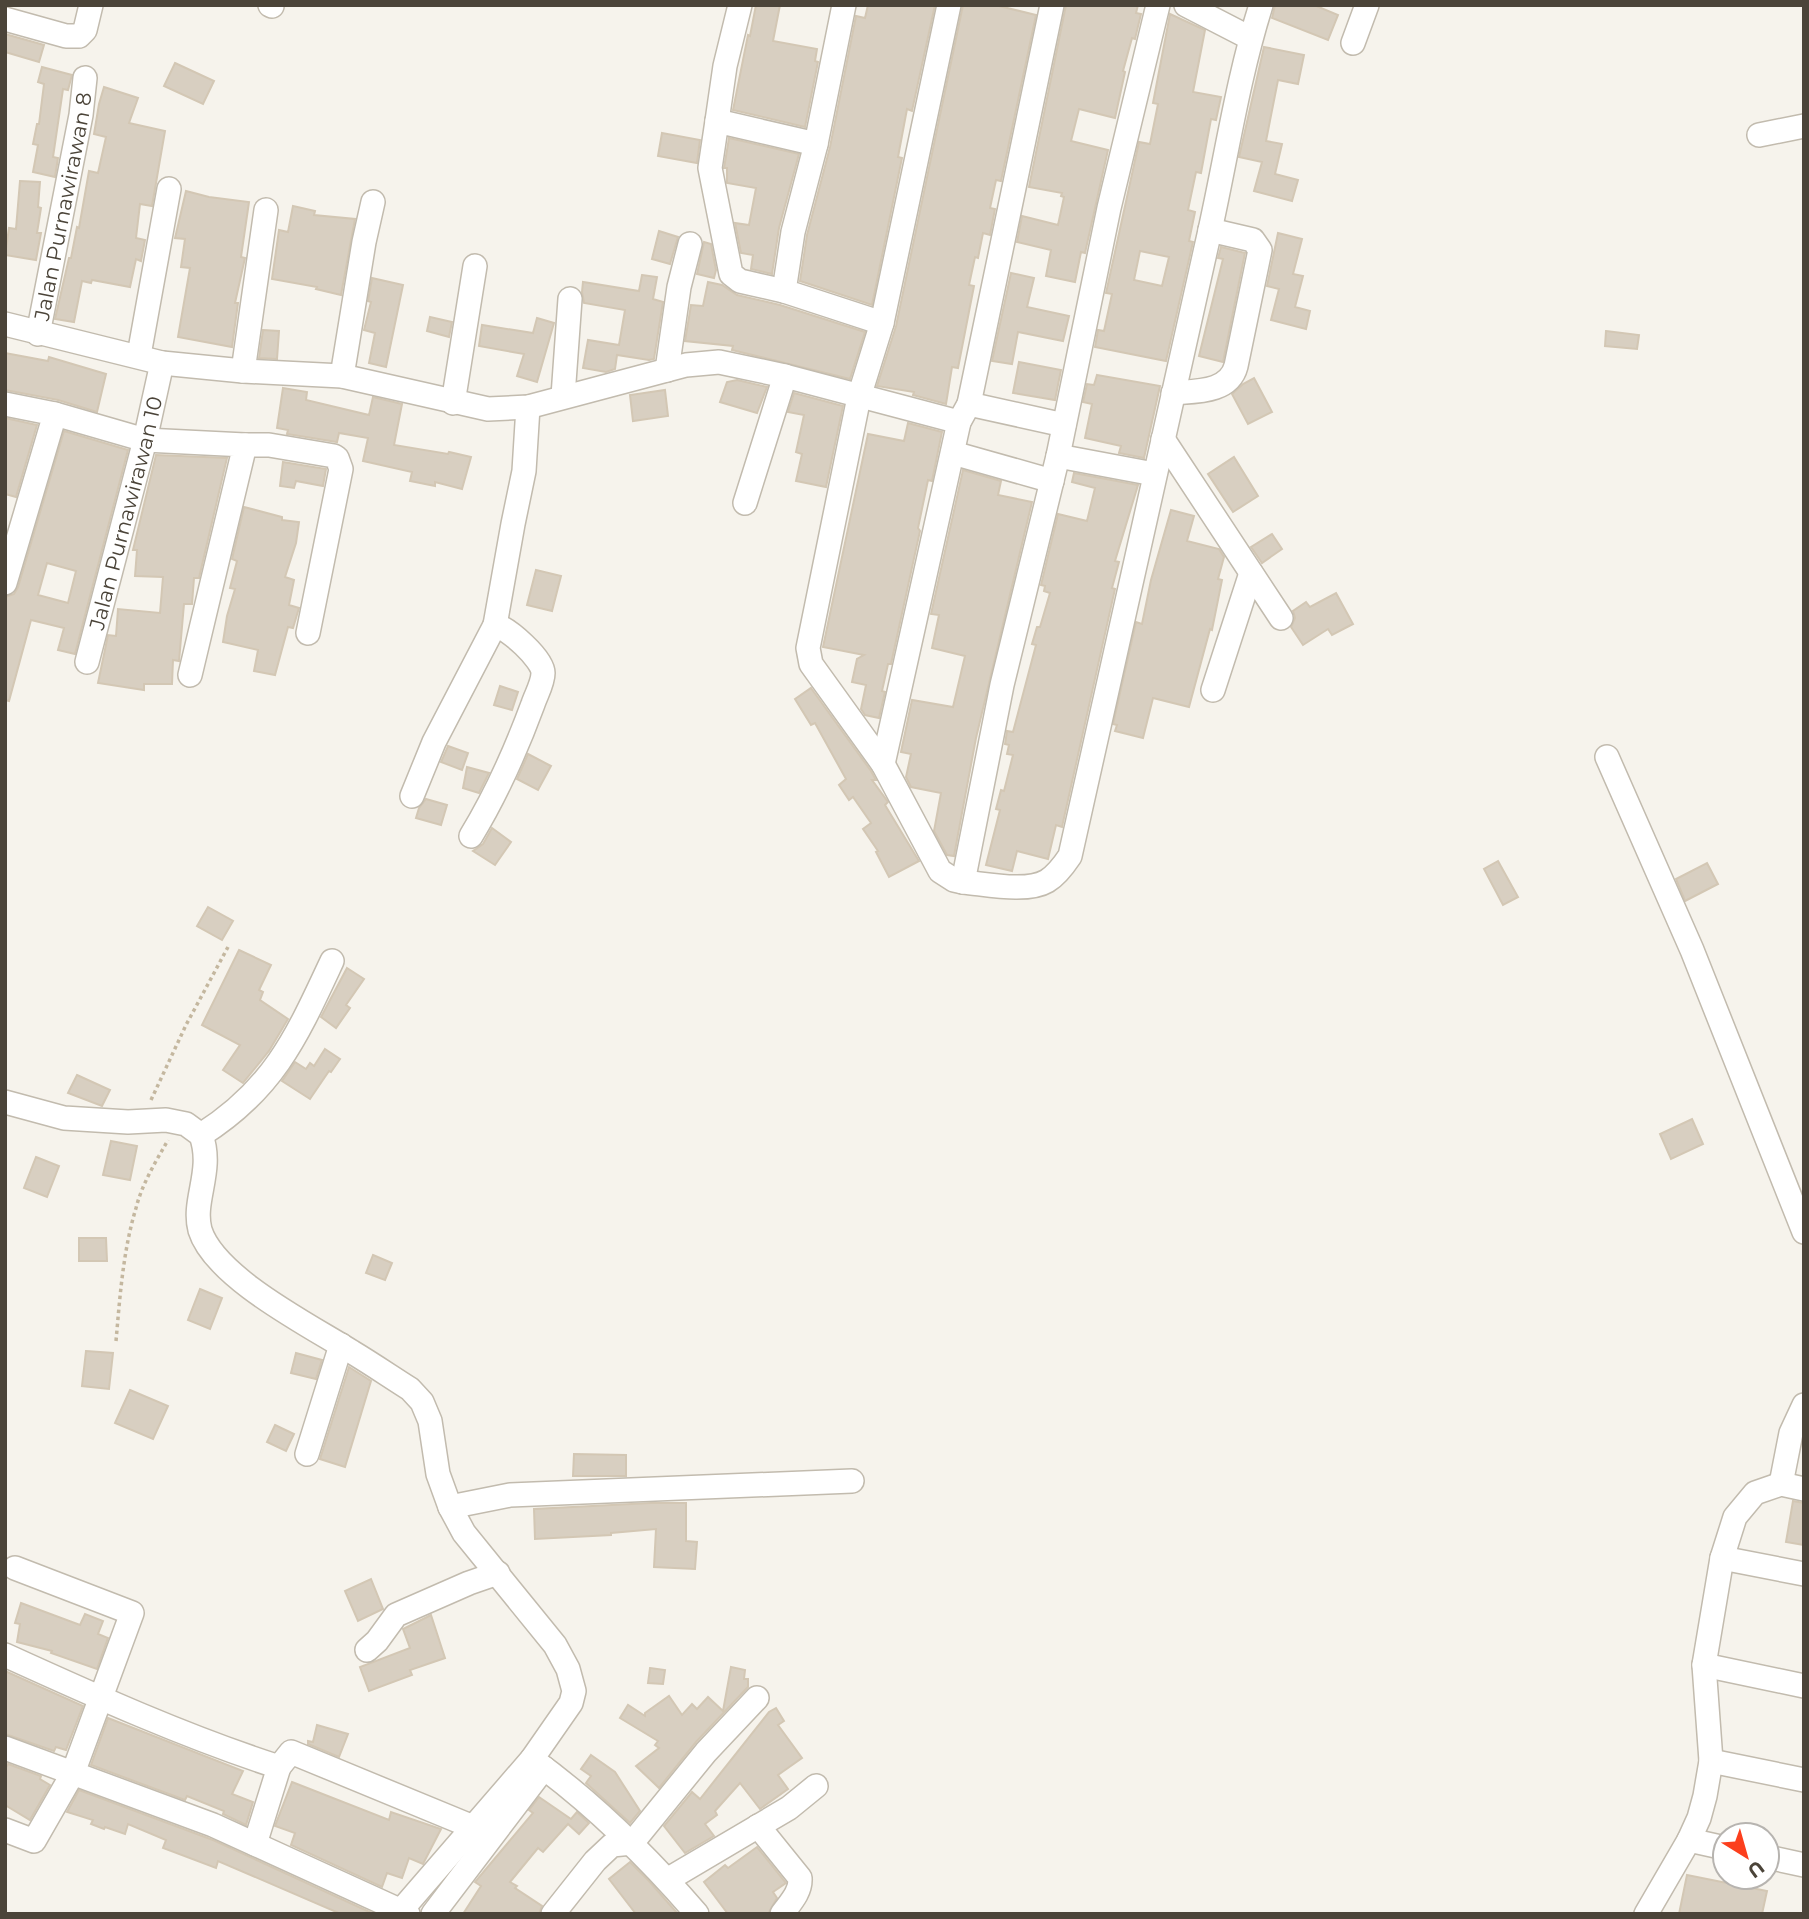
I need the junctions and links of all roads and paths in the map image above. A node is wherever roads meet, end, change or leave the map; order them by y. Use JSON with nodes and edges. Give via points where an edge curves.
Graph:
{"nodes":[{"id":1,"x":91,"y":5,"type":"edge"},
{"id":2,"x":740,"y":5,"type":"edge"},
{"id":3,"x":844,"y":5,"type":"edge"},
{"id":4,"x":948,"y":5,"type":"edge"},
{"id":5,"x":1052,"y":5,"type":"edge"},
{"id":6,"x":1158,"y":5,"type":"edge"},
{"id":7,"x":1186,"y":5,"type":"edge"},
{"id":8,"x":1261,"y":5,"type":"edge"},
{"id":9,"x":1367,"y":5,"type":"edge"},
{"id":10,"x":5,"y":19,"type":"edge"},
{"id":11,"x":1251,"y":38,"type":"junction"},
{"id":12,"x":1353,"y":43,"type":"dead end"},
{"id":13,"x":85,"y":78,"type":"dead end"},
{"id":14,"x":717,"y":121,"type":"junction"},
{"id":15,"x":1804,"y":126,"type":"edge"},
{"id":16,"x":1759,"y":135,"type":"dead end"},
{"id":17,"x":816,"y":144,"type":"junction"},
{"id":18,"x":169,"y":189,"type":"dead end"},
{"id":19,"x":373,"y":202,"type":"dead end"},
{"id":20,"x":267,"y":209,"type":"dead end"},
{"id":21,"x":1210,"y":230,"type":"junction"},
{"id":22,"x":690,"y":244,"type":"dead end"},
{"id":23,"x":475,"y":266,"type":"dead end"},
{"id":24,"x":784,"y":291,"type":"junction"},
{"id":25,"x":570,"y":299,"type":"dead end"},
{"id":26,"x":882,"y":323,"type":"junction"},
{"id":27,"x":5,"y":324,"type":"edge"},
{"id":28,"x":38,"y":334,"type":"junction"},
{"id":29,"x":139,"y":355,"type":"junction"},
{"id":30,"x":162,"y":363,"type":"junction"},
{"id":31,"x":667,"y":370,"type":"junction"},
{"id":32,"x":243,"y":371,"type":"junction"},
{"id":33,"x":342,"y":376,"type":"junction"},
{"id":34,"x":785,"y":376,"type":"junction"},
{"id":35,"x":1173,"y":393,"type":"junction"},
{"id":36,"x":563,"y":396,"type":"junction"},
{"id":37,"x":859,"y":397,"type":"junction"},
{"id":38,"x":453,"y":403,"type":"junction"},
{"id":39,"x":5,"y":404,"type":"edge"},
{"id":40,"x":528,"y":407,"type":"junction"},
{"id":41,"x":964,"y":413,"type":"junction"},
{"id":42,"x":55,"y":414,"type":"junction"},
{"id":43,"x":1065,"y":425,"type":"junction"},
{"id":44,"x":1163,"y":439,"type":"junction"},
{"id":45,"x":145,"y":440,"type":"junction"},
{"id":46,"x":245,"y":444,"type":"junction"},
{"id":47,"x":953,"y":453,"type":"junction"},
{"id":48,"x":1058,"y":456,"type":"junction"},
{"id":49,"x":1154,"y":474,"type":"junction"},
{"id":50,"x":1052,"y":481,"type":"junction"},
{"id":51,"x":745,"y":503,"type":"dead end"},
{"id":52,"x":1251,"y":573,"type":"junction"},
{"id":53,"x":5,"y":583,"type":"edge"},
{"id":54,"x":1280,"y":618,"type":"dead end"},
{"id":55,"x":495,"y":625,"type":"junction"},
{"id":56,"x":307,"y":633,"type":"dead end"},
{"id":57,"x":87,"y":662,"type":"dead end"},
{"id":58,"x":190,"y":675,"type":"dead end"},
{"id":59,"x":1213,"y":690,"type":"dead end"},
{"id":60,"x":1608,"y":757,"type":"dead end"},
{"id":61,"x":883,"y":764,"type":"junction"},
{"id":62,"x":412,"y":796,"type":"dead end"},
{"id":63,"x":471,"y":836,"type":"dead end"},
{"id":64,"x":963,"y":882,"type":"junction"},
{"id":65,"x":228,"y":947,"type":"dead end"},
{"id":66,"x":332,"y":961,"type":"dead end"},
{"id":67,"x":5,"y":1102,"type":"edge"},
{"id":68,"x":142,"y":1121,"type":"junction"},
{"id":69,"x":178,"y":1122,"type":"junction"},
{"id":70,"x":201,"y":1135,"type":"junction"},
{"id":71,"x":1795,"y":1187,"type":"edge"},
{"id":72,"x":1804,"y":1232,"type":"edge"},
{"id":73,"x":116,"y":1341,"type":"dead end"},
{"id":74,"x":341,"y":1345,"type":"junction"},
{"id":75,"x":1804,"y":1405,"type":"edge"},
{"id":76,"x":307,"y":1454,"type":"dead end"},
{"id":77,"x":852,"y":1481,"type":"dead end"},
{"id":78,"x":1781,"y":1484,"type":"junction"},
{"id":79,"x":1804,"y":1489,"type":"edge"},
{"id":80,"x":450,"y":1507,"type":"junction"},
{"id":81,"x":1722,"y":1558,"type":"junction"},
{"id":82,"x":15,"y":1568,"type":"dead end"},
{"id":83,"x":498,"y":1573,"type":"junction"},
{"id":84,"x":1804,"y":1574,"type":"edge"},
{"id":85,"x":367,"y":1650,"type":"dead end"},
{"id":86,"x":5,"y":1655,"type":"edge"},
{"id":87,"x":1704,"y":1665,"type":"junction"},
{"id":88,"x":1804,"y":1686,"type":"edge"},
{"id":89,"x":99,"y":1698,"type":"junction"},
{"id":90,"x":757,"y":1698,"type":"dead end"},
{"id":91,"x":5,"y":1748,"type":"edge"},
{"id":92,"x":1711,"y":1761,"type":"junction"},
{"id":93,"x":538,"y":1763,"type":"junction"},
{"id":94,"x":279,"y":1767,"type":"junction"},
{"id":95,"x":73,"y":1773,"type":"junction"},
{"id":96,"x":1804,"y":1780,"type":"edge"},
{"id":97,"x":816,"y":1786,"type":"dead end"},
{"id":98,"x":758,"y":1826,"type":"junction"},
{"id":99,"x":473,"y":1827,"type":"junction"},
{"id":100,"x":5,"y":1830,"type":"edge"},
{"id":101,"x":1689,"y":1840,"type":"junction"},
{"id":102,"x":632,"y":1843,"type":"junction"},
{"id":103,"x":255,"y":1844,"type":"junction"},
{"id":104,"x":1711,"y":1845,"type":"edge"},
{"id":105,"x":1781,"y":1860,"type":"edge"},
{"id":106,"x":1804,"y":1865,"type":"edge"},
{"id":107,"x":667,"y":1880,"type":"junction"},
{"id":108,"x":402,"y":1912,"type":"edge"},
{"id":109,"x":557,"y":1912,"type":"edge"},
{"id":110,"x":433,"y":1914,"type":"edge"},
{"id":111,"x":697,"y":1914,"type":"edge"},
{"id":112,"x":782,"y":1914,"type":"edge"},
{"id":113,"x":1646,"y":1914,"type":"edge"}],
"edges":[{"from":1,"to":10,"type":"street","via":[[79,36]]},
{"from":2,"to":14,"type":"street"},
{"from":3,"to":17,"type":"street"},
{"from":4,"to":26,"type":"street"},
{"from":5,"to":41,"type":"street"},
{"from":6,"to":43,"type":"street","via":[[1109,208]]},
{"from":7,"to":11,"type":"street"},
{"from":8,"to":11,"type":"street"},
{"from":9,"to":12,"type":"street"},
{"from":11,"to":21,"type":"street"},
{"from":13,"to":28,"type":"street","name":"Jalan Purnawirawan 8"},
{"from":14,"to":17,"type":"street"},
{"from":14,"to":24,"type":"street","via":[[710,168],[731,274],[740,281]]},
{"from":15,"to":16,"type":"street"},
{"from":17,"to":24,"type":"street","via":[[793,232]]},
{"from":18,"to":29,"type":"street"},
{"from":19,"to":33,"type":"street"},
{"from":20,"to":32,"type":"street"},
{"from":21,"to":35,"type":"street"},
{"from":21,"to":35,"type":"street","via":[[1253,240],[1260,250],[1236,366],[1223,384]]},
{"from":22,"to":31,"type":"street"},
{"from":23,"to":38,"type":"street"},
{"from":24,"to":26,"type":"street"},
{"from":25,"to":36,"type":"street"},
{"from":26,"to":37,"type":"street"},
{"from":27,"to":28,"type":"street"},
{"from":28,"to":29,"type":"street"},
{"from":29,"to":30,"type":"street"},
{"from":30,"to":32,"type":"street"},
{"from":30,"to":45,"type":"street","name":"Jalan Purnawirawan 10"},
{"from":31,"to":34,"type":"street","via":[[719,362]]},
{"from":31,"to":36,"type":"street"},
{"from":32,"to":33,"type":"street"},
{"from":33,"to":38,"type":"street"},
{"from":34,"to":37,"type":"street"},
{"from":34,"to":51,"type":"street"},
{"from":35,"to":44,"type":"street"},
{"from":36,"to":40,"type":"street"},
{"from":37,"to":41,"type":"street"},
{"from":37,"to":61,"type":"street","via":[[808,648],[811,664]]},
{"from":38,"to":40,"type":"street","via":[[488,409]]},
{"from":39,"to":42,"type":"street"},
{"from":40,"to":55,"type":"street","via":[[524,471]]},
{"from":41,"to":43,"type":"street"},
{"from":41,"to":47,"type":"street"},
{"from":42,"to":45,"type":"street"},
{"from":42,"to":53,"type":"street"},
{"from":43,"to":48,"type":"street"},
{"from":44,"to":49,"type":"street"},
{"from":44,"to":52,"type":"street"},
{"from":45,"to":46,"type":"street"},
{"from":45,"to":57,"type":"street","name":"Jalan Purnawirawan 10"},
{"from":46,"to":56,"type":"street","via":[[269,444],[334,456],[339,461]]},
{"from":46,"to":58,"type":"street"},
{"from":47,"to":50,"type":"street"},
{"from":47,"to":61,"type":"street"},
{"from":48,"to":49,"type":"street"},
{"from":48,"to":50,"type":"street"},
{"from":49,"to":64,"type":"street","via":[[1070,856],[1047,881],[1028,887]]},
{"from":50,"to":64,"type":"street","via":[[1002,685]]},
{"from":52,"to":54,"type":"street"},
{"from":52,"to":59,"type":"street"},
{"from":55,"to":62,"type":"street","via":[[434,742]]},
{"from":55,"to":63,"type":"street","via":[[514,634],[541,667],[542,677],[491,803]]},
{"from":60,"to":71,"type":"street"},
{"from":61,"to":64,"type":"street","via":[[940,871]]},
{"from":65,"to":68,"type":"path"},
{"from":66,"to":70,"type":"street","via":[[300,1030],[270,1078],[227,1119]]},
{"from":67,"to":68,"type":"street","via":[[64,1118]]},
{"from":68,"to":69,"type":"street"},
{"from":69,"to":70,"type":"street"},
{"from":69,"to":73,"type":"path","via":[[136,1206],[124,1260]]},
{"from":70,"to":74,"type":"street","via":[[207,1160],[200,1230],[209,1245],[257,1293]]},
{"from":71,"to":72,"type":"street"},
{"from":74,"to":76,"type":"street"},
{"from":74,"to":80,"type":"street","via":[[422,1402]]},
{"from":75,"to":78,"type":"street","via":[[1791,1433]]},
{"from":77,"to":80,"type":"street","via":[[510,1495]]},
{"from":78,"to":79,"type":"street"},
{"from":78,"to":81,"type":"street","via":[[1755,1493],[1735,1517]]},
{"from":80,"to":83,"type":"street","via":[[464,1533]]},
{"from":81,"to":84,"type":"street"},
{"from":81,"to":87,"type":"street"},
{"from":82,"to":89,"type":"street","via":[[132,1613]]},
{"from":83,"to":85,"type":"street","via":[[396,1615]]},
{"from":83,"to":93,"type":"street","via":[[555,1646],[574,1691]]},
{"from":86,"to":89,"type":"street"},
{"from":87,"to":88,"type":"street"},
{"from":87,"to":92,"type":"street"},
{"from":89,"to":94,"type":"street"},
{"from":89,"to":95,"type":"street"},
{"from":90,"to":102,"type":"street"},
{"from":91,"to":95,"type":"street"},
{"from":92,"to":96,"type":"street"},
{"from":92,"to":101,"type":"street","via":[[1699,1818]]},
{"from":93,"to":99,"type":"street"},
{"from":93,"to":102,"type":"street"},
{"from":93,"to":110,"type":"street"},
{"from":94,"to":99,"type":"street","via":[[291,1752]]},
{"from":94,"to":103,"type":"street"},
{"from":95,"to":100,"type":"street","via":[[34,1841]]},
{"from":95,"to":103,"type":"street"},
{"from":97,"to":98,"type":"street"},
{"from":98,"to":107,"type":"street"},
{"from":98,"to":112,"type":"street","via":[[800,1878],[797,1893]]},
{"from":99,"to":108,"type":"street"},
{"from":101,"to":104,"type":"street"},
{"from":101,"to":113,"type":"street"},
{"from":102,"to":107,"type":"street"},
{"from":102,"to":109,"type":"street","via":[[612,1845]]},
{"from":103,"to":108,"type":"street"},
{"from":105,"to":106,"type":"street"},
{"from":107,"to":111,"type":"street"}]}
